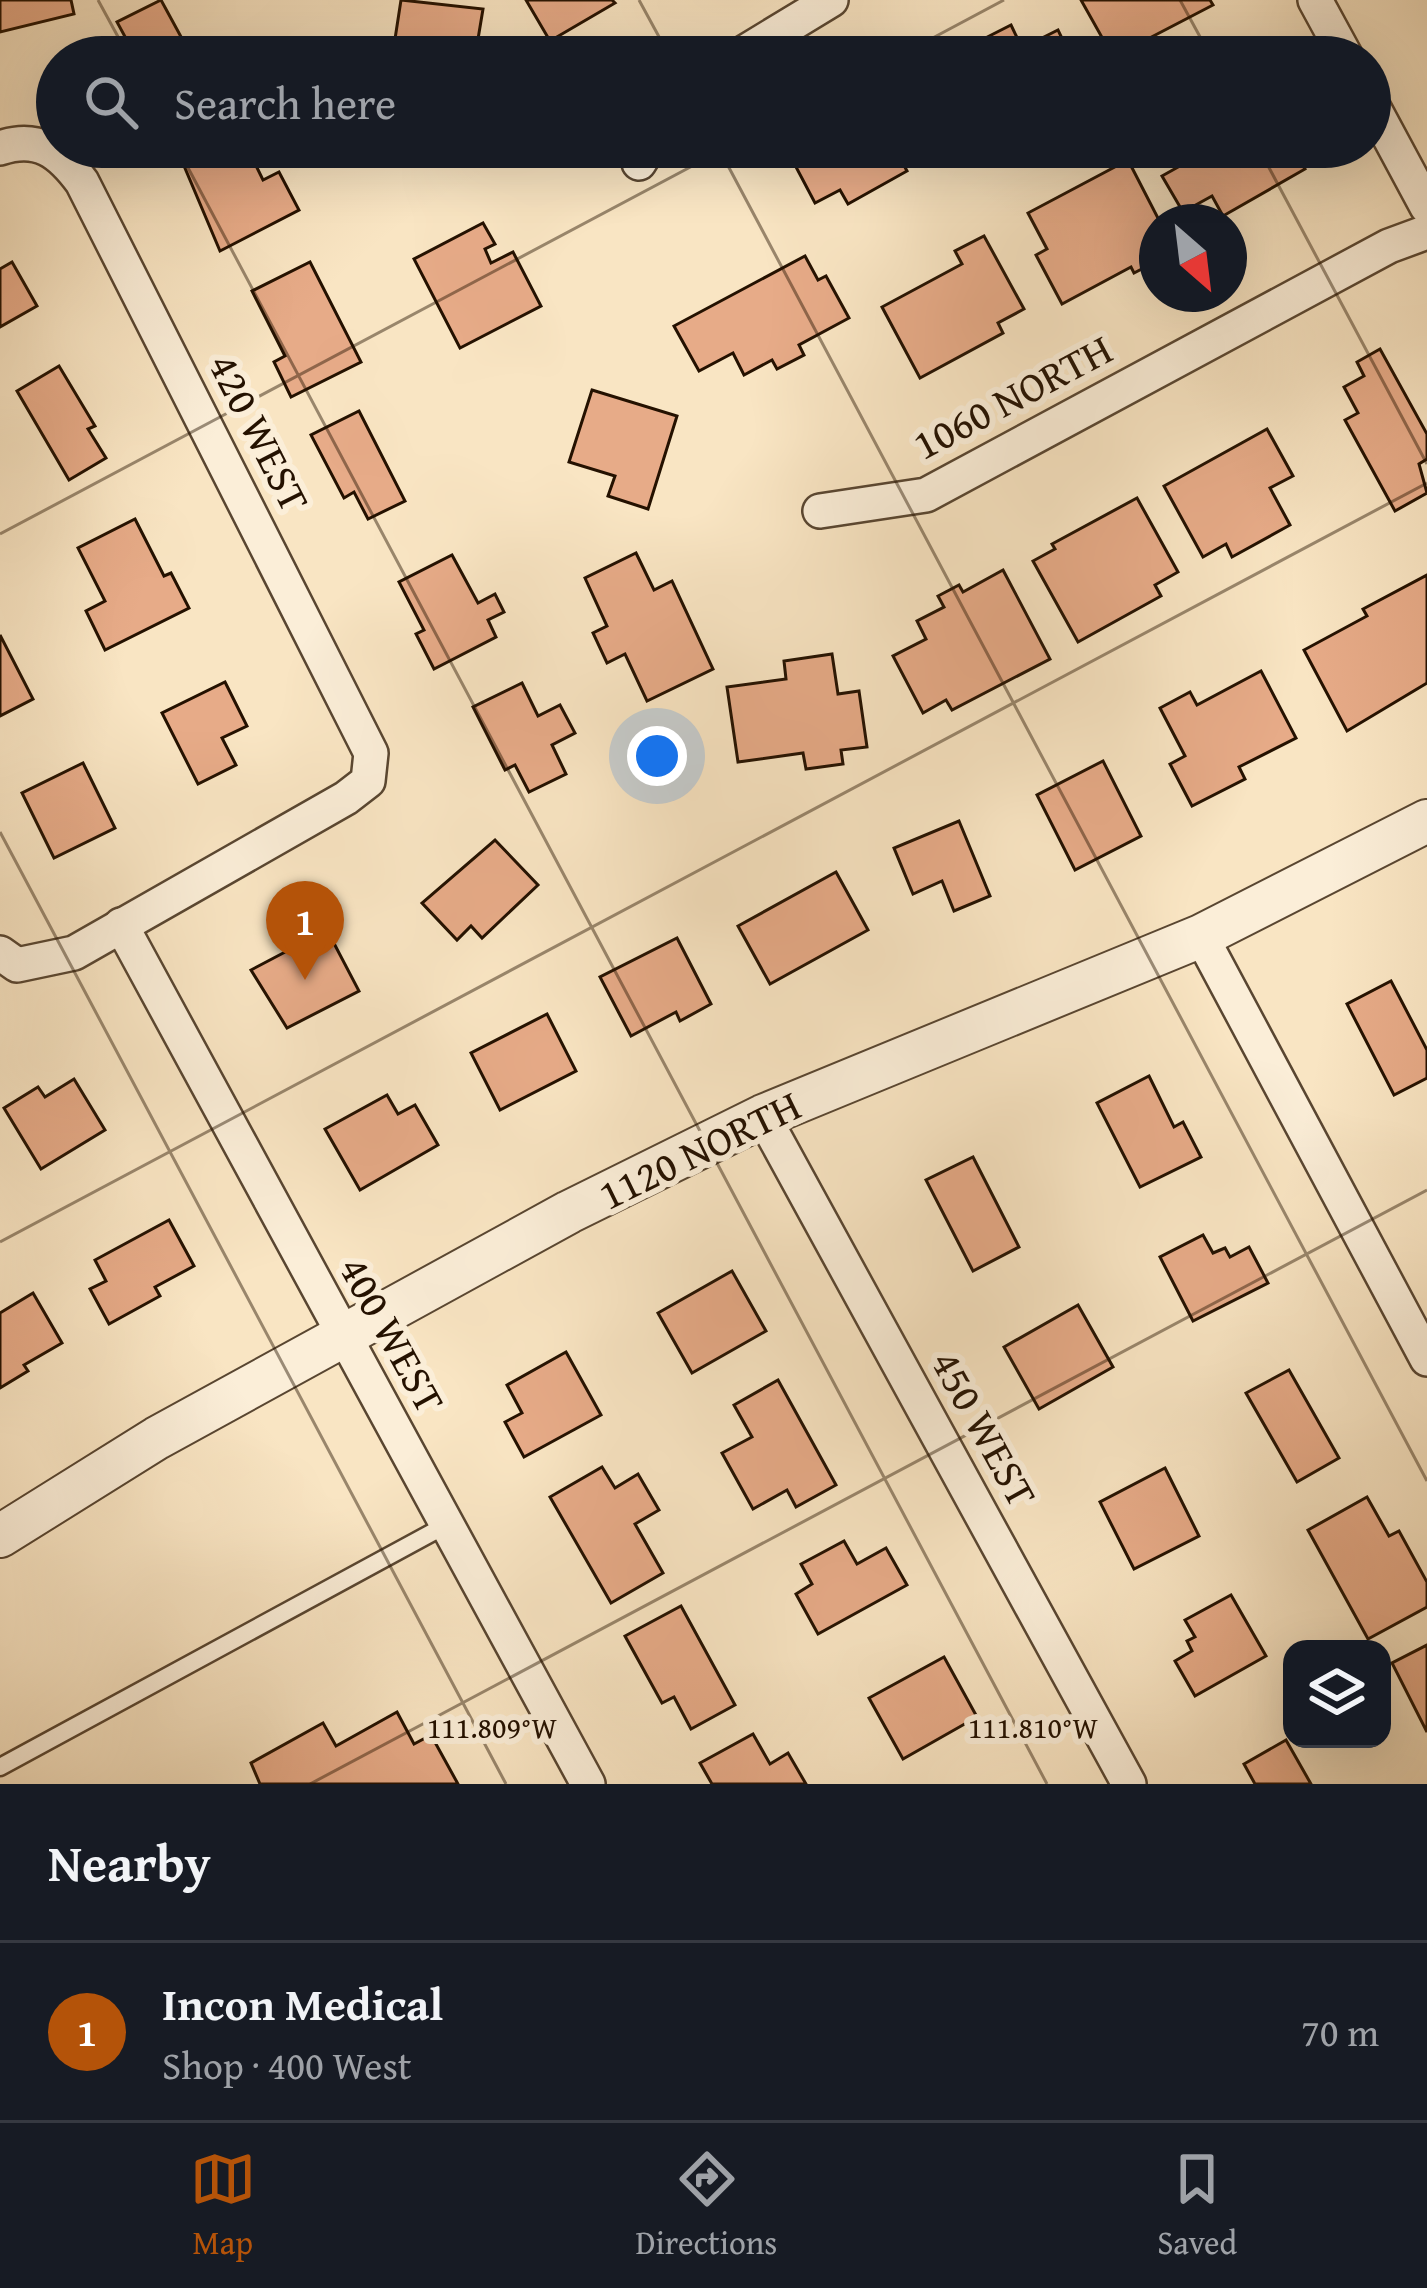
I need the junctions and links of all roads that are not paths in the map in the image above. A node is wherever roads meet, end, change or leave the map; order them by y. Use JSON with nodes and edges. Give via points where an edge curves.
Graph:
{"nodes":[{"id":1,"x":831,"y":0,"type":"edge"},
{"id":2,"x":1316,"y":0,"type":"edge"},
{"id":3,"x":772,"y":36,"type":"edge"},
{"id":4,"x":1335,"y":36,"type":"edge"},
{"id":5,"x":1391,"y":140,"type":"edge"},
{"id":6,"x":36,"y":142,"type":"edge"},
{"id":7,"x":0,"y":148,"type":"edge"},
{"id":8,"x":70,"y":168,"type":"edge"},
{"id":9,"x":1427,"y":207,"type":"edge"},
{"id":10,"x":1427,"y":232,"type":"edge"},
{"id":11,"x":820,"y":511,"type":"dead end"},
{"id":12,"x":1427,"y":821,"type":"edge"},
{"id":13,"x":121,"y":925,"type":"junction"},
{"id":14,"x":1202,"y":936,"type":"junction"},
{"id":15,"x":9,"y":959,"type":"edge"},
{"id":16,"x":763,"y":1116,"type":"junction"},
{"id":17,"x":342,"y":1334,"type":"junction"},
{"id":18,"x":1427,"y":1359,"type":"edge"},
{"id":19,"x":446,"y":1525,"type":"junction"},
{"id":20,"x":0,"y":1536,"type":"edge"},
{"id":21,"x":0,"y":1767,"type":"edge"},
{"id":22,"x":588,"y":1784,"type":"edge"},
{"id":23,"x":1129,"y":1784,"type":"edge"}],
"edges":[{"from":1,"to":3,"type":"street"},
{"from":2,"to":4,"type":"street"},
{"from":5,"to":9,"type":"street"},
{"from":6,"to":7,"type":"street","name":"420 WEST"},
{"from":8,"to":13,"type":"street","name":"420 WEST","via":[[371,753],[368,781]]},
{"from":10,"to":11,"type":"street","name":"1060 NORTH","via":[[926,495]]},
{"from":12,"to":14,"type":"street","name":"1120 NORTH"},
{"from":13,"to":15,"type":"street","via":[[74,952]]},
{"from":13,"to":17,"type":"street","name":"400 WEST"},
{"from":14,"to":16,"type":"street","name":"1120 NORTH"},
{"from":14,"to":18,"type":"street"},
{"from":16,"to":17,"type":"street","name":"1120 NORTH"},
{"from":16,"to":23,"type":"street","name":"450 WEST"},
{"from":17,"to":19,"type":"street","name":"400 WEST"},
{"from":17,"to":20,"type":"street","name":"1120 NORTH"},
{"from":19,"to":21,"type":"lane"},
{"from":19,"to":22,"type":"street","name":"400 WEST"}]}
